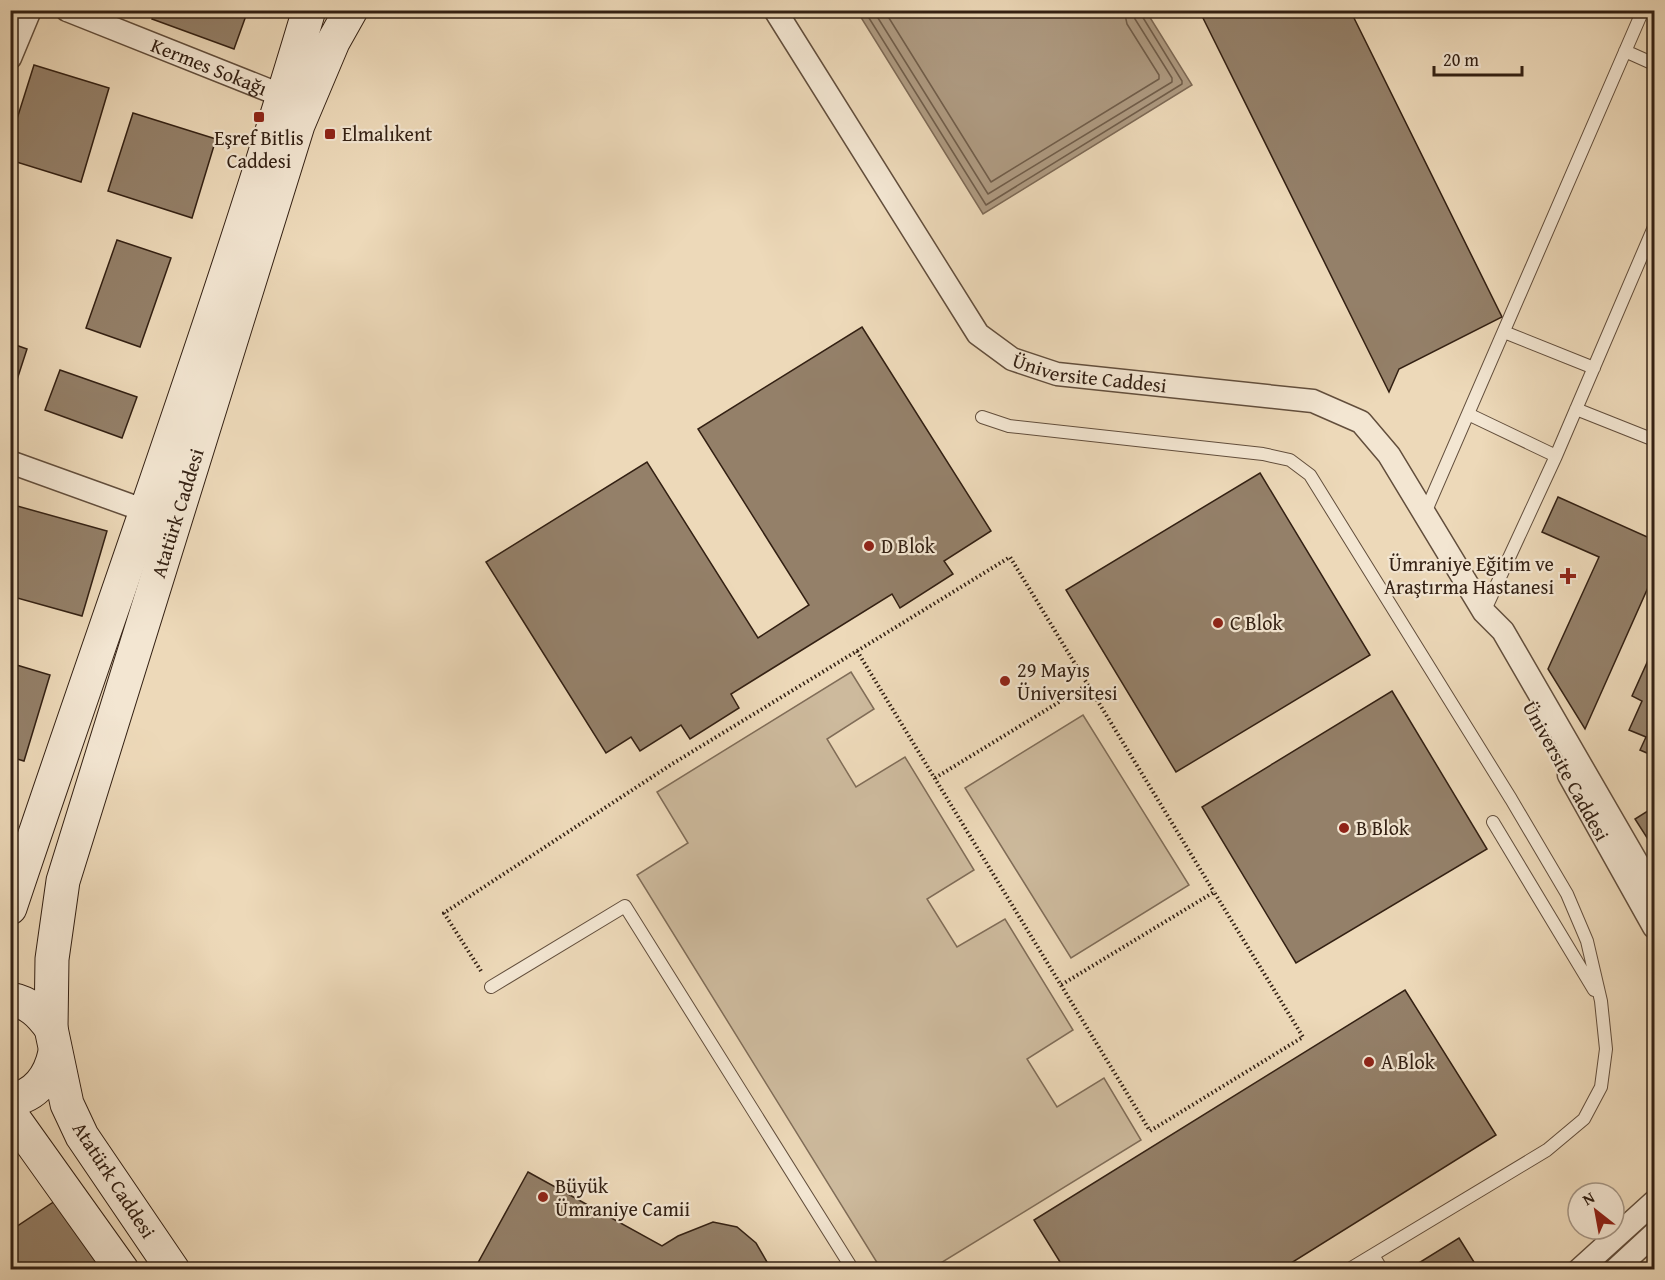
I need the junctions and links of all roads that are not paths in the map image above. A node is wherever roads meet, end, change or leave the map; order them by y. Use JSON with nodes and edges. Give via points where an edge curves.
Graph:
{"nodes":[{"id":1,"x":30,"y":10,"type":"edge"},
{"id":2,"x":67,"y":10,"type":"edge"},
{"id":3,"x":309,"y":10,"type":"edge"},
{"id":4,"x":351,"y":10,"type":"edge"},
{"id":5,"x":775,"y":10,"type":"edge"},
{"id":6,"x":1643,"y":10,"type":"edge"},
{"id":7,"x":1625,"y":51,"type":"junction"},
{"id":8,"x":10,"y":58,"type":"edge"},
{"id":9,"x":1654,"y":64,"type":"edge"},
{"id":10,"x":284,"y":96,"type":"junction"},
{"id":11,"x":1654,"y":227,"type":"edge"},
{"id":12,"x":1504,"y":332,"type":"junction"},
{"id":13,"x":1594,"y":368,"type":"junction"},
{"id":14,"x":1576,"y":410,"type":"junction"},
{"id":15,"x":1468,"y":414,"type":"junction"},
{"id":16,"x":982,"y":417,"type":"dead end"},
{"id":17,"x":1654,"y":440,"type":"edge"},
{"id":18,"x":1556,"y":456,"type":"junction"},
{"id":19,"x":10,"y":462,"type":"edge"},
{"id":20,"x":146,"y":511,"type":"junction"},
{"id":21,"x":1425,"y":513,"type":"junction"},
{"id":22,"x":1484,"y":612,"type":"junction"},
{"id":23,"x":1493,"y":822,"type":"dead end"},
{"id":24,"x":20,"y":851,"type":"edge"},
{"id":25,"x":1654,"y":892,"type":"edge"},
{"id":26,"x":10,"y":908,"type":"edge"},
{"id":27,"x":1654,"y":927,"type":"edge"},
{"id":28,"x":491,"y":987,"type":"road end"},
{"id":29,"x":10,"y":999,"type":"edge"},
{"id":30,"x":1601,"y":1001,"type":"junction"},
{"id":31,"x":53,"y":1040,"type":"junction"},
{"id":32,"x":10,"y":1100,"type":"edge"},
{"id":33,"x":10,"y":1113,"type":"edge"},
{"id":34,"x":1654,"y":1202,"type":"edge"},
{"id":35,"x":1654,"y":1234,"type":"edge"},
{"id":36,"x":1373,"y":1255,"type":"junction"},
{"id":37,"x":172,"y":1267,"type":"edge"},
{"id":38,"x":122,"y":1269,"type":"edge"},
{"id":39,"x":853,"y":1269,"type":"edge"},
{"id":40,"x":1348,"y":1269,"type":"edge"},
{"id":41,"x":1382,"y":1269,"type":"edge"},
{"id":42,"x":1579,"y":1269,"type":"edge"},
{"id":43,"x":1616,"y":1269,"type":"edge"}],
"edges":[{"from":1,"to":8,"type":"street"},
{"from":2,"to":10,"type":"street","name":"Kermes Sokağı"},
{"from":3,"to":10,"type":"main road","name":"Atatürk Caddesi"},
{"from":4,"to":31,"type":"main road","name":"Atatürk Caddesi","via":[[298,125],[63,881],[52,959]]},
{"from":5,"to":21,"type":"street","name":"Üniversite Caddesi","via":[[978,334],[1012,359],[1057,374],[1313,401],[1361,422],[1389,455]]},
{"from":6,"to":7,"type":"lane"},
{"from":7,"to":9,"type":"lane"},
{"from":7,"to":12,"type":"lane"},
{"from":10,"to":20,"type":"main road","name":"Atatürk Caddesi"},
{"from":11,"to":13,"type":"lane"},
{"from":12,"to":13,"type":"lane"},
{"from":12,"to":15,"type":"lane"},
{"from":13,"to":14,"type":"lane"},
{"from":14,"to":17,"type":"lane"},
{"from":14,"to":18,"type":"lane"},
{"from":15,"to":18,"type":"lane"},
{"from":15,"to":21,"type":"lane"},
{"from":16,"to":30,"type":"lane","via":[[1009,426],[1263,454],[1290,460],[1310,475],[1567,894],[1587,941]]},
{"from":18,"to":22,"type":"lane"},
{"from":19,"to":20,"type":"street"},
{"from":20,"to":24,"type":"main road","name":"Atatürk Caddesi"},
{"from":21,"to":22,"type":"street","name":"Üniversite Caddesi"},
{"from":22,"to":25,"type":"street","name":"Üniversite Caddesi","via":[[1503,631]]},
{"from":22,"to":27,"type":"street","name":"Üniversite Caddesi","via":[[1490,636]]},
{"from":23,"to":30,"type":"lane"},
{"from":24,"to":26,"type":"main road","name":"Atatürk Caddesi"},
{"from":28,"to":39,"type":"lane","via":[[625,906]]},
{"from":29,"to":31,"type":"main road","name":"Atatürk Caddesi","via":[[37,1010]]},
{"from":30,"to":36,"type":"lane","via":[[1606,1049],[1601,1087],[1584,1119],[1547,1150]]},
{"from":31,"to":32,"type":"main road","name":"Atatürk Caddesi","via":[[52,1068],[44,1082],[32,1092]]},
{"from":31,"to":37,"type":"main road","name":"Atatürk Caddesi","via":[[67,1104],[82,1136]]},
{"from":33,"to":38,"type":"main road"},
{"from":34,"to":42,"type":"street"},
{"from":35,"to":43,"type":"street"},
{"from":36,"to":40,"type":"lane"},
{"from":36,"to":41,"type":"lane"}]}
